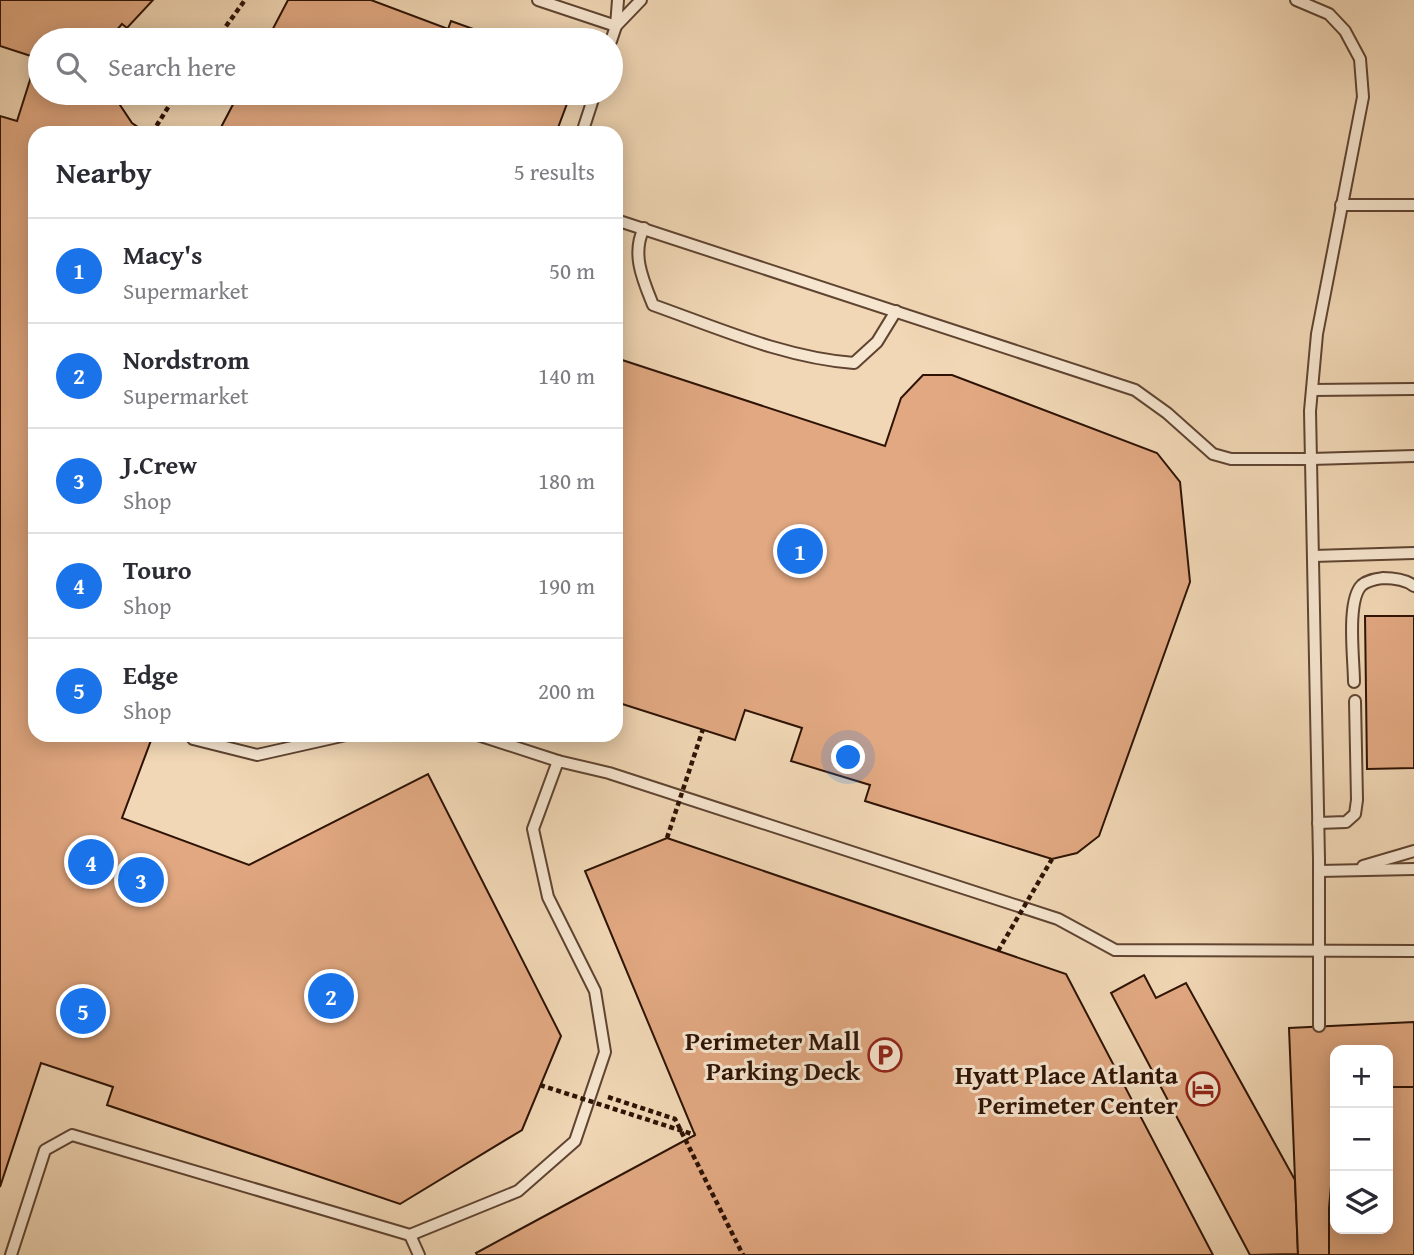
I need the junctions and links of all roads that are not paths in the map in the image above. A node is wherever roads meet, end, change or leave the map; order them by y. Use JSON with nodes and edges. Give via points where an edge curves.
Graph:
{"nodes":[{"id":1,"x":538,"y":0,"type":"edge"},
{"id":2,"x":618,"y":0,"type":"edge"},
{"id":3,"x":641,"y":0,"type":"edge"},
{"id":4,"x":1296,"y":0,"type":"edge"},
{"id":5,"x":616,"y":26,"type":"junction"},
{"id":6,"x":591,"y":105,"type":"edge"},
{"id":7,"x":584,"y":126,"type":"edge"},
{"id":8,"x":1341,"y":205,"type":"junction"},
{"id":9,"x":1414,"y":205,"type":"edge"},
{"id":10,"x":623,"y":222,"type":"edge"},
{"id":11,"x":644,"y":229,"type":"junction"},
{"id":12,"x":896,"y":312,"type":"junction"},
{"id":13,"x":1414,"y":389,"type":"edge"},
{"id":14,"x":1312,"y":390,"type":"junction"},
{"id":15,"x":1414,"y":456,"type":"edge"},
{"id":16,"x":1311,"y":459,"type":"junction"},
{"id":17,"x":1414,"y":553,"type":"edge"},
{"id":18,"x":1312,"y":556,"type":"junction"},
{"id":19,"x":1414,"y":586,"type":"edge"},
{"id":20,"x":1354,"y":682,"type":"dead end"},
{"id":21,"x":1355,"y":701,"type":"dead end"},
{"id":22,"x":205,"y":742,"type":"edge"},
{"id":23,"x":315,"y":742,"type":"edge"},
{"id":24,"x":500,"y":742,"type":"edge"},
{"id":25,"x":558,"y":761,"type":"junction"},
{"id":26,"x":1318,"y":822,"type":"junction"},
{"id":27,"x":1414,"y":851,"type":"edge"},
{"id":28,"x":1414,"y":869,"type":"edge"},
{"id":29,"x":1346,"y":870,"type":"junction"},
{"id":30,"x":1319,"y":871,"type":"junction"},
{"id":31,"x":1319,"y":950,"type":"junction"},
{"id":32,"x":1414,"y":951,"type":"edge"},
{"id":33,"x":1319,"y":1027,"type":"dead end"},
{"id":34,"x":410,"y":1234,"type":"junction"},
{"id":35,"x":11,"y":1255,"type":"edge"},
{"id":36,"x":419,"y":1255,"type":"edge"}],
"edges":[{"from":1,"to":5,"type":"lane"},
{"from":2,"to":5,"type":"lane"},
{"from":3,"to":5,"type":"lane"},
{"from":4,"to":8,"type":"lane","via":[[1329,14],[1345,31],[1360,59],[1363,97]]},
{"from":6,"to":7,"type":"lane"},
{"from":8,"to":9,"type":"lane"},
{"from":8,"to":14,"type":"lane","via":[[1317,334]]},
{"from":10,"to":11,"type":"lane"},
{"from":11,"to":12,"type":"lane"},
{"from":11,"to":12,"type":"lane","via":[[637,241],[639,269],[653,305],[752,340],[827,361],[853,363],[877,342]]},
{"from":12,"to":16,"type":"lane","via":[[1135,390],[1213,454],[1231,459]]},
{"from":13,"to":14,"type":"lane"},
{"from":14,"to":16,"type":"lane"},
{"from":15,"to":16,"type":"lane"},
{"from":16,"to":18,"type":"lane"},
{"from":17,"to":18,"type":"lane"},
{"from":18,"to":26,"type":"lane"},
{"from":19,"to":20,"type":"lane","via":[[1392,578],[1362,585],[1353,608]]},
{"from":21,"to":26,"type":"lane","via":[[1355,814],[1346,822]]},
{"from":22,"to":23,"type":"lane","via":[[257,755]]},
{"from":24,"to":25,"type":"lane"},
{"from":25,"to":31,"type":"lane","via":[[609,773],[1058,919],[1115,950]]},
{"from":25,"to":34,"type":"lane","via":[[533,829],[548,897],[595,991],[605,1052],[575,1141],[518,1191]]},
{"from":26,"to":30,"type":"lane"},
{"from":27,"to":29,"type":"lane"},
{"from":28,"to":29,"type":"lane"},
{"from":29,"to":30,"type":"lane"},
{"from":30,"to":31,"type":"lane"},
{"from":31,"to":32,"type":"lane"},
{"from":31,"to":33,"type":"lane"},
{"from":34,"to":35,"type":"lane","via":[[72,1135],[45,1150]]},
{"from":34,"to":36,"type":"lane"}]}
